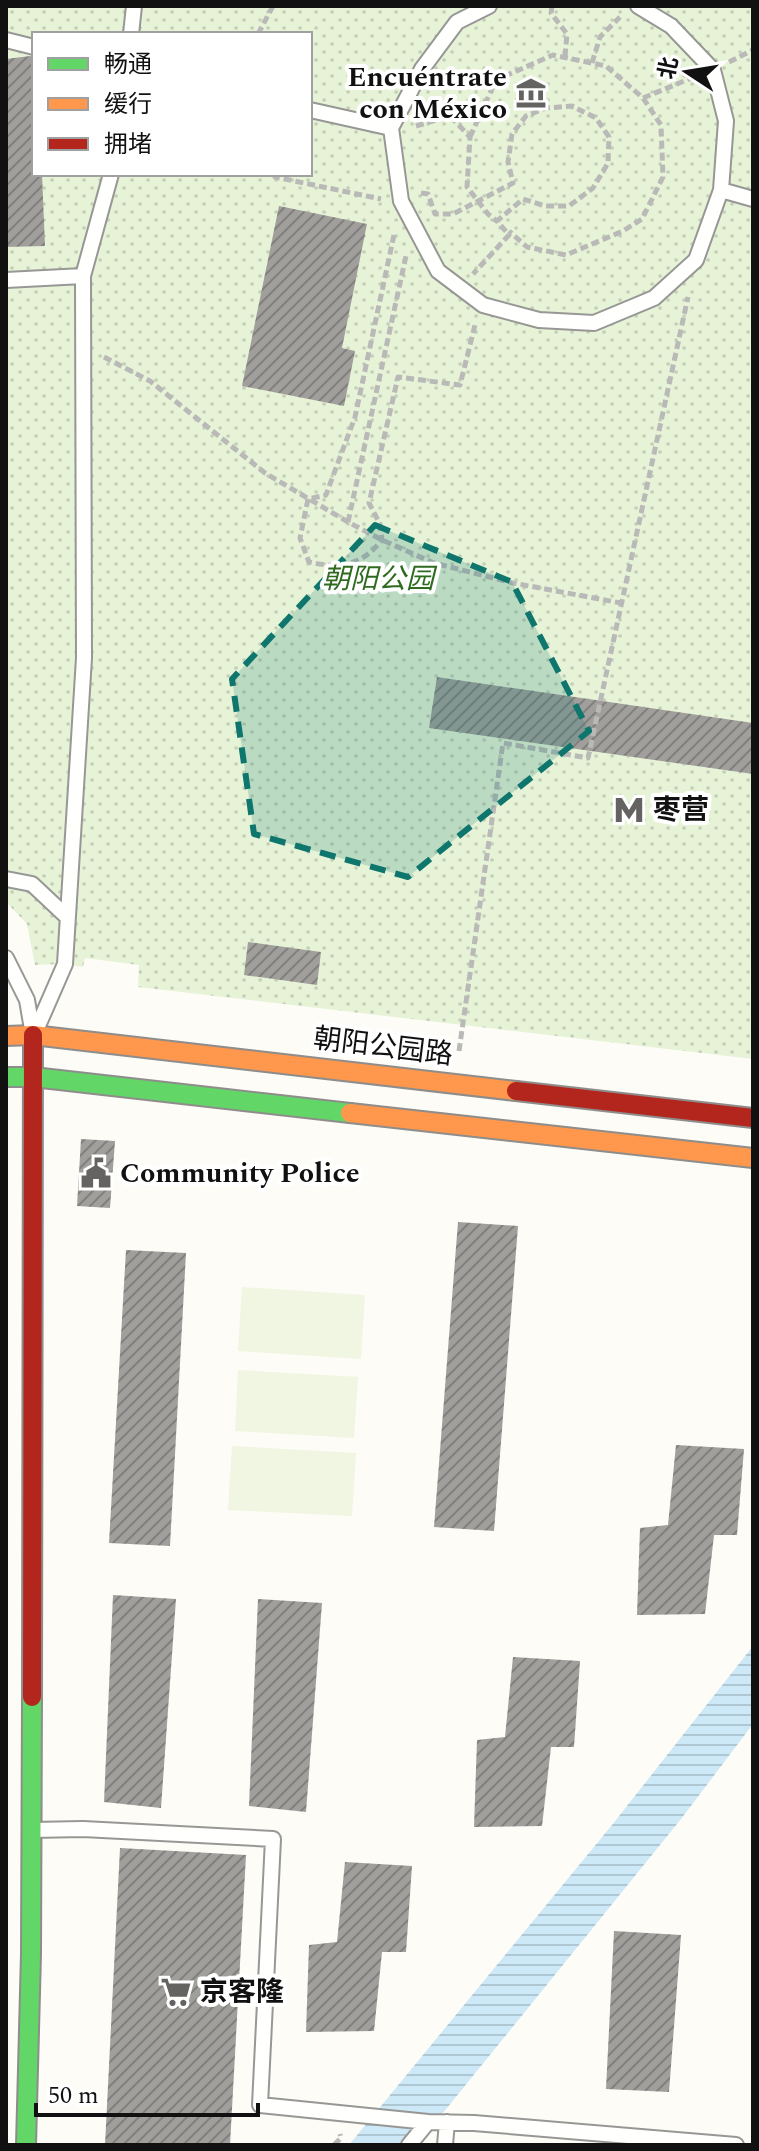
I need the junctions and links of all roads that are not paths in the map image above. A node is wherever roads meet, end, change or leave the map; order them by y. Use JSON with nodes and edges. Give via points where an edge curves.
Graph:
{"nodes":[{"id":1,"x":134,"y":6,"type":"edge"},
{"id":2,"x":489,"y":6,"type":"edge"},
{"id":3,"x":638,"y":6,"type":"edge"},
{"id":4,"x":131,"y":32,"type":"edge"},
{"id":5,"x":6,"y":40,"type":"edge"},
{"id":6,"x":32,"y":46,"type":"edge"},
{"id":7,"x":312,"y":110,"type":"edge"},
{"id":8,"x":391,"y":128,"type":"junction"},
{"id":9,"x":110,"y":176,"type":"edge"},
{"id":10,"x":721,"y":190,"type":"junction"},
{"id":11,"x":753,"y":199,"type":"edge"},
{"id":12,"x":83,"y":276,"type":"junction"},
{"id":13,"x":6,"y":280,"type":"edge"},
{"id":14,"x":6,"y":879,"type":"edge"},
{"id":15,"x":66,"y":916,"type":"junction"},
{"id":16,"x":6,"y":958,"type":"edge"},
{"id":17,"x":33,"y":1035,"type":"junction"},
{"id":18,"x":6,"y":1036,"type":"edge"},
{"id":19,"x":6,"y":1077,"type":"edge"},
{"id":20,"x":33,"y":1077,"type":"junction"},
{"id":21,"x":753,"y":1118,"type":"edge"},
{"id":22,"x":753,"y":1158,"type":"edge"},
{"id":23,"x":31,"y":1830,"type":"junction"},
{"id":24,"x":428,"y":2122,"type":"junction"},
{"id":25,"x":447,"y":2122,"type":"junction"},
{"id":26,"x":624,"y":2140,"type":"edge"},
{"id":27,"x":26,"y":2145,"type":"edge"},
{"id":28,"x":409,"y":2145,"type":"edge"},
{"id":29,"x":445,"y":2145,"type":"edge"},
{"id":30,"x":736,"y":2145,"type":"edge"}],
"edges":[{"from":1,"to":4,"type":"lane"},
{"from":2,"to":8,"type":"lane","via":[[457,22],[422,69]]},
{"from":3,"to":10,"type":"lane","via":[[671,26],[713,70],[726,121]]},
{"from":5,"to":6,"type":"lane"},
{"from":7,"to":8,"type":"lane"},
{"from":8,"to":10,"type":"lane","via":[[411,220],[438,271],[483,305],[539,320],[594,323],[654,298],[696,260]]},
{"from":9,"to":12,"type":"lane"},
{"from":10,"to":11,"type":"lane"},
{"from":12,"to":13,"type":"lane"},
{"from":12,"to":15,"type":"lane","via":[[84,658]]},
{"from":14,"to":15,"type":"lane","via":[[32,884]]},
{"from":15,"to":17,"type":"lane","via":[[65,964]]},
{"from":16,"to":17,"type":"lane","via":[[23,990]]},
{"from":17,"to":18,"type":"main road","name":"朝阳公园路"},
{"from":17,"to":20,"type":"main road"},
{"from":17,"to":21,"type":"main road","name":"朝阳公园路"},
{"from":19,"to":20,"type":"main road"},
{"from":20,"to":22,"type":"main road"},
{"from":20,"to":23,"type":"main road"},
{"from":23,"to":24,"type":"lane","via":[[273,1839],[260,2105]]},
{"from":23,"to":27,"type":"main road","via":[[24,1954]]},
{"from":24,"to":25,"type":"lane"},
{"from":24,"to":28,"type":"lane"},
{"from":25,"to":26,"type":"lane"},
{"from":25,"to":29,"type":"lane"},
{"from":26,"to":30,"type":"lane"}]}
